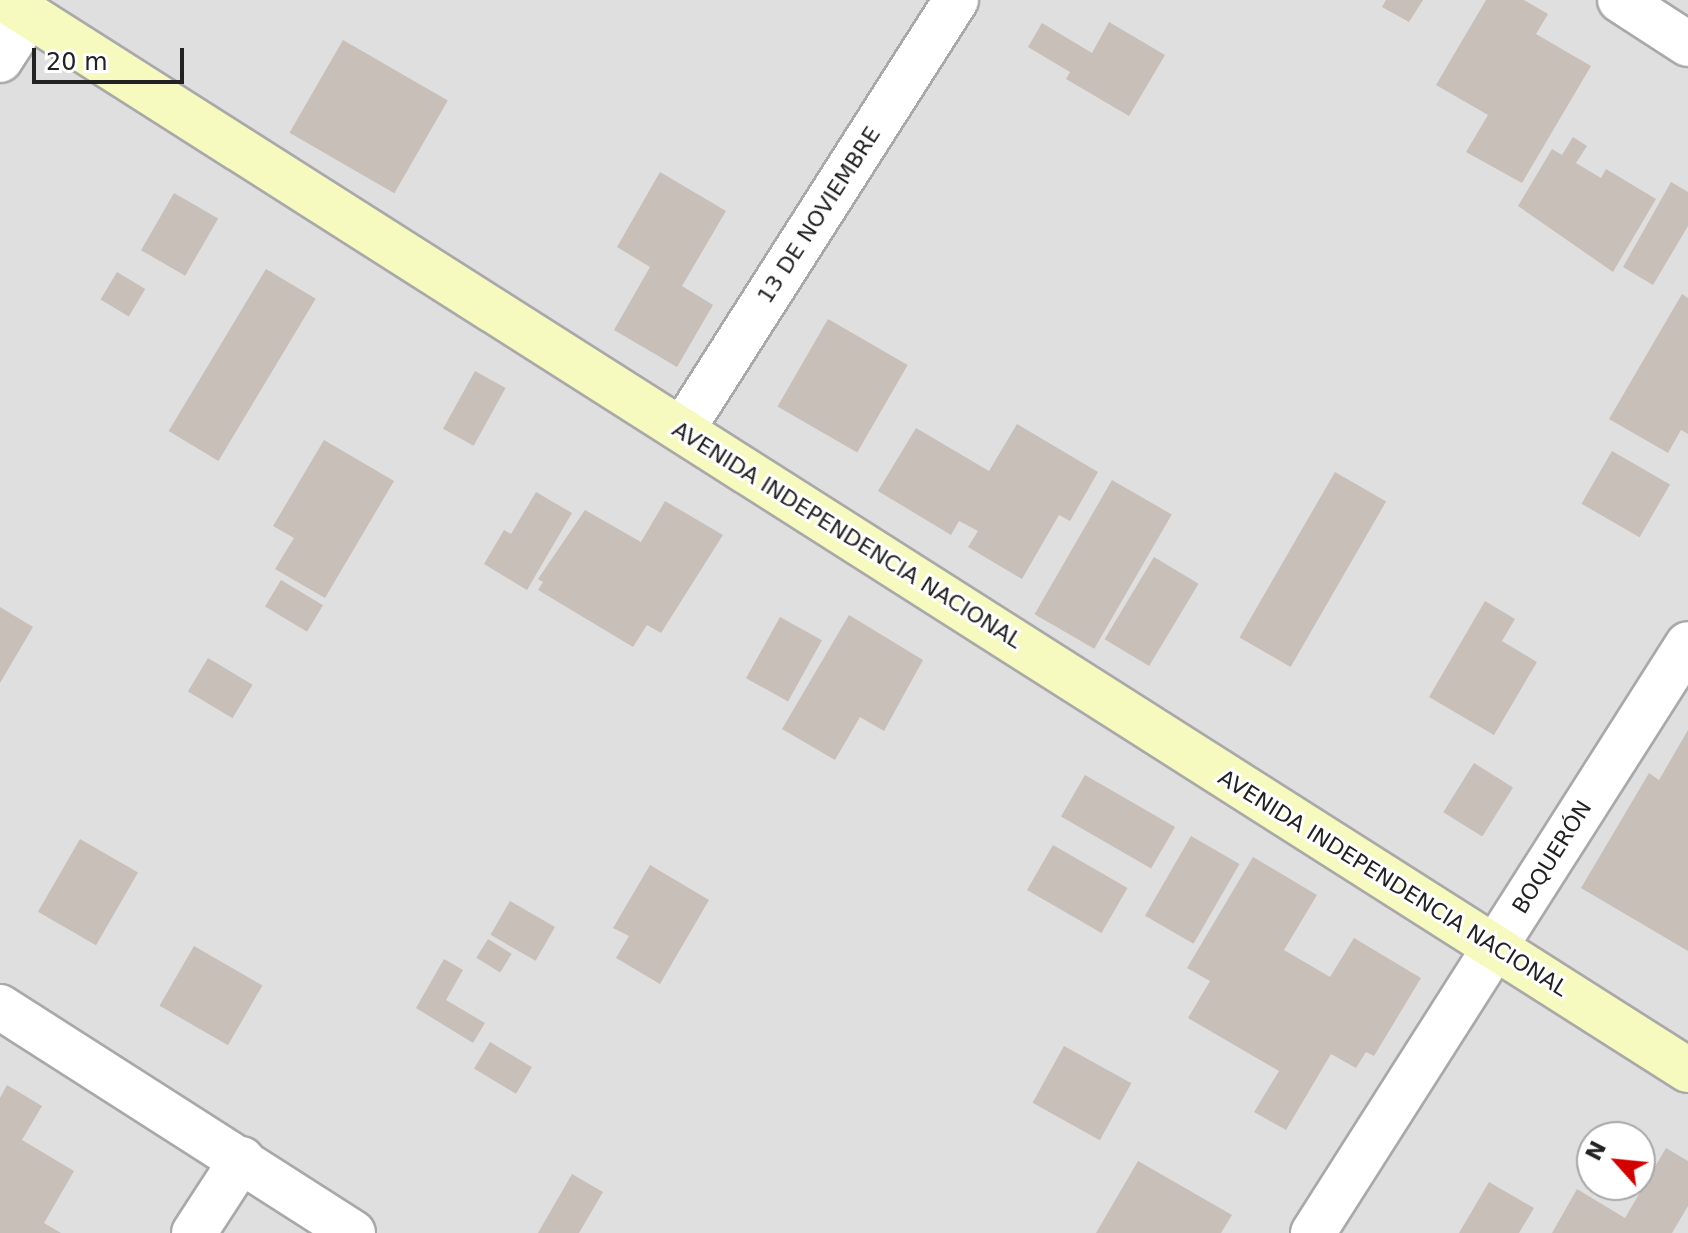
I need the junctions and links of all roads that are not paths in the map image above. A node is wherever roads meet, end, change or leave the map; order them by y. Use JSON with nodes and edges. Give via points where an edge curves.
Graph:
{"nodes":[{"id":1,"x":956,"y":0,"type":"edge"},
{"id":2,"x":1620,"y":0,"type":"edge"},
{"id":3,"x":17,"y":8,"type":"edge"},
{"id":4,"x":1688,"y":44,"type":"edge"},
{"id":5,"x":0,"y":60,"type":"edge"},
{"id":6,"x":682,"y":430,"type":"junction"},
{"id":7,"x":1688,"y":644,"type":"edge"},
{"id":8,"x":1495,"y":947,"type":"junction"},
{"id":9,"x":0,"y":1007,"type":"edge"},
{"id":10,"x":1688,"y":1070,"type":"edge"},
{"id":11,"x":242,"y":1159,"type":"junction"},
{"id":12,"x":194,"y":1233,"type":"edge"},
{"id":13,"x":353,"y":1233,"type":"edge"},
{"id":14,"x":1313,"y":1233,"type":"edge"}],
"edges":[{"from":1,"to":6,"type":"street","name":"13 DE NOVIEMBRE"},
{"from":2,"to":4,"type":"street"},
{"from":3,"to":5,"type":"street"},
{"from":3,"to":6,"type":"main road","name":"AVENIDA INDEPENDENCIA NACIONAL"},
{"from":6,"to":8,"type":"main road","name":"AVENIDA INDEPENDENCIA NACIONAL"},
{"from":7,"to":8,"type":"street","name":"BOQUERÓN"},
{"from":8,"to":10,"type":"main road","name":"AVENIDA INDEPENDENCIA NACIONAL"},
{"from":8,"to":14,"type":"street","name":"BOQUERÓN"},
{"from":9,"to":11,"type":"street"},
{"from":11,"to":12,"type":"street"},
{"from":11,"to":13,"type":"street"}]}
